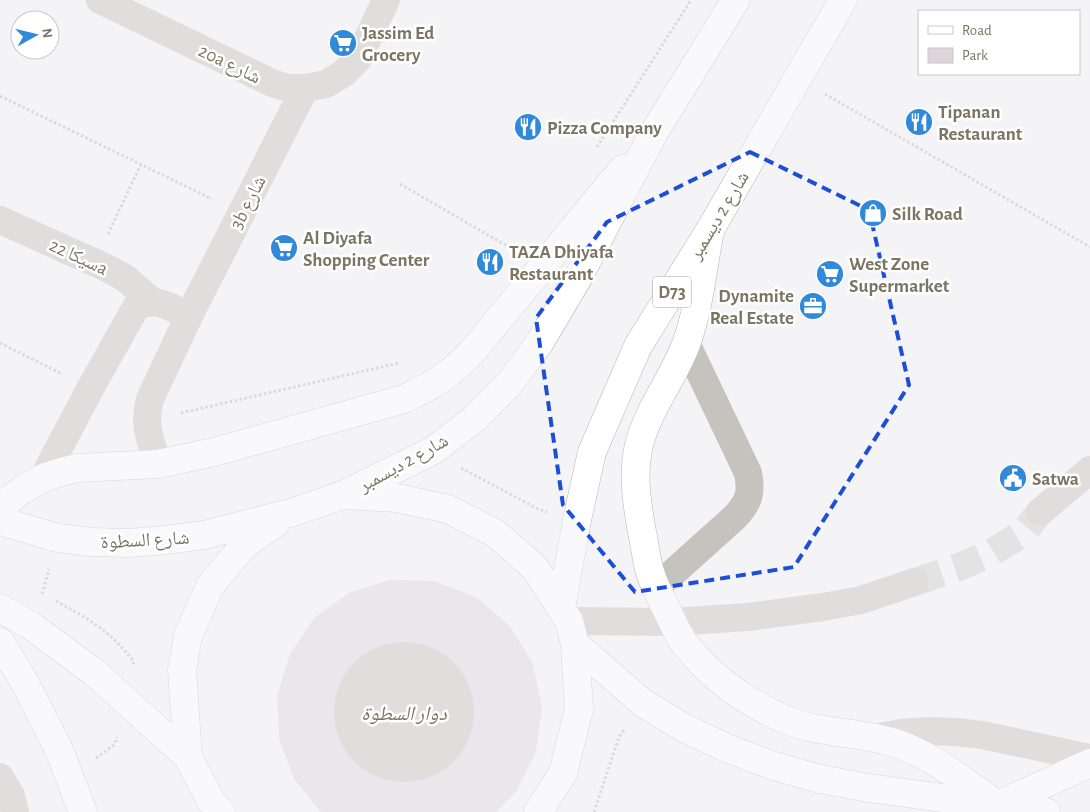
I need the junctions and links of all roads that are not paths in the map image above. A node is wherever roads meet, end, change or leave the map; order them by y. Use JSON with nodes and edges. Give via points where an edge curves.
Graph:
{"nodes":[{"id":1,"x":100,"y":0,"type":"edge"},
{"id":2,"x":386,"y":0,"type":"edge"},
{"id":3,"x":736,"y":0,"type":"edge"},
{"id":4,"x":843,"y":0,"type":"edge"},
{"id":5,"x":305,"y":88,"type":"junction"},
{"id":6,"x":653,"y":134,"type":"junction"},
{"id":7,"x":0,"y":220,"type":"edge"},
{"id":8,"x":710,"y":230,"type":"junction"},
{"id":9,"x":153,"y":302,"type":"junction"},
{"id":10,"x":189,"y":316,"type":"junction"},
{"id":11,"x":686,"y":343,"type":"junction"},
{"id":12,"x":158,"y":464,"type":"junction"},
{"id":13,"x":1090,"y":470,"type":"edge"},
{"id":14,"x":43,"y":478,"type":"junction"},
{"id":15,"x":343,"y":495,"type":"junction"},
{"id":16,"x":0,"y":507,"type":"edge"},
{"id":17,"x":1040,"y":512,"type":"tunnel mouth"},
{"id":18,"x":290,"y":513,"type":"junction"},
{"id":19,"x":0,"y":521,"type":"edge"},
{"id":20,"x":915,"y":582,"type":"tunnel mouth"},
{"id":21,"x":656,"y":588,"type":"junction"},
{"id":22,"x":0,"y":608,"type":"edge"},
{"id":23,"x":672,"y":622,"type":"junction"},
{"id":24,"x":568,"y":624,"type":"junction"},
{"id":25,"x":0,"y":642,"type":"edge"},
{"id":26,"x":874,"y":738,"type":"junction"},
{"id":27,"x":188,"y":757,"type":"junction"},
{"id":28,"x":1090,"y":758,"type":"edge"},
{"id":29,"x":1090,"y":764,"type":"edge"},
{"id":30,"x":0,"y":777,"type":"edge"},
{"id":31,"x":998,"y":805,"type":"junction"},
{"id":32,"x":214,"y":808,"type":"edge"},
{"id":33,"x":15,"y":812,"type":"edge"},
{"id":34,"x":83,"y":812,"type":"edge"},
{"id":35,"x":538,"y":812,"type":"edge"},
{"id":36,"x":1046,"y":812,"type":"edge"}],
"edges":[{"from":1,"to":5,"type":"street","name":"20a شارع","via":[[272,83],[288,88]]},
{"from":2,"to":5,"type":"street","name":"20a شارع","via":[[358,59],[326,84]]},
{"from":3,"to":6,"type":"main road","name":"شارع 2 ديسمبر"},
{"from":4,"to":8,"type":"main road","name":"شارع 2 ديسمبر","number":"D73"},
{"from":5,"to":10,"type":"street","name":"3b شارع"},
{"from":6,"to":12,"type":"main road","via":[[470,354],[428,387],[387,404],[214,452]]},
{"from":6,"to":15,"type":"main road","name":"شارع 2 ديسمبر","via":[[579,276],[540,342],[510,383],[474,419],[434,450]]},
{"from":7,"to":9,"type":"street","name":"سيكا 22a","via":[[109,269]]},
{"from":8,"to":11,"type":"main road"},
{"from":8,"to":24,"type":"main road","name":"شارع 2 ديسمبر","number":"D73","via":[[638,346],[592,452],[577,520]]},
{"from":9,"to":10,"type":"street"},
{"from":9,"to":14,"type":"street","via":[[136,307],[131,314]]},
{"from":10,"to":12,"type":"street","name":"3b شارع","via":[[147,410],[148,433]]},
{"from":11,"to":21,"type":"main road","via":[[647,421],[635,473],[636,500]]},
{"from":11,"to":21,"type":"street","via":[[751,485],[744,508]]},
{"from":12,"to":14,"type":"main road","via":[[77,468]]},
{"from":13,"to":17,"type":"street"},
{"from":14,"to":16,"type":"main road"},
{"from":15,"to":18,"type":"main road"},
{"from":15,"to":24,"type":"main road","via":[[397,498],[448,509],[495,533],[535,568]]},
{"from":18,"to":19,"type":"main road","name":"شارع السطوة","via":[[204,535],[129,543],[58,538]]},
{"from":18,"to":27,"type":"main road","via":[[245,544],[210,586],[188,636],[182,670]]},
{"from":20,"to":23,"type":"street","via":[[860,600],[823,607],[748,617]]},
{"from":21,"to":23,"type":"main road"},
{"from":22,"to":27,"type":"main road","via":[[30,625],[95,673]]},
{"from":23,"to":24,"type":"street"},
{"from":23,"to":26,"type":"main road","via":[[705,667],[756,706],[785,720]]},
{"from":24,"to":31,"type":"main road","via":[[643,703],[684,728],[738,753],[820,779]]},
{"from":24,"to":35,"type":"main road","via":[[579,710],[563,773]]},
{"from":25,"to":34,"type":"main road","via":[[59,750]]},
{"from":26,"to":28,"type":"street","via":[[928,731],[955,732]]},
{"from":26,"to":31,"type":"main road","via":[[913,750]]},
{"from":27,"to":32,"type":"main road"},
{"from":29,"to":31,"type":"main road"},
{"from":30,"to":33,"type":"street","via":[[11,796]]},
{"from":31,"to":36,"type":"main road"}]}
